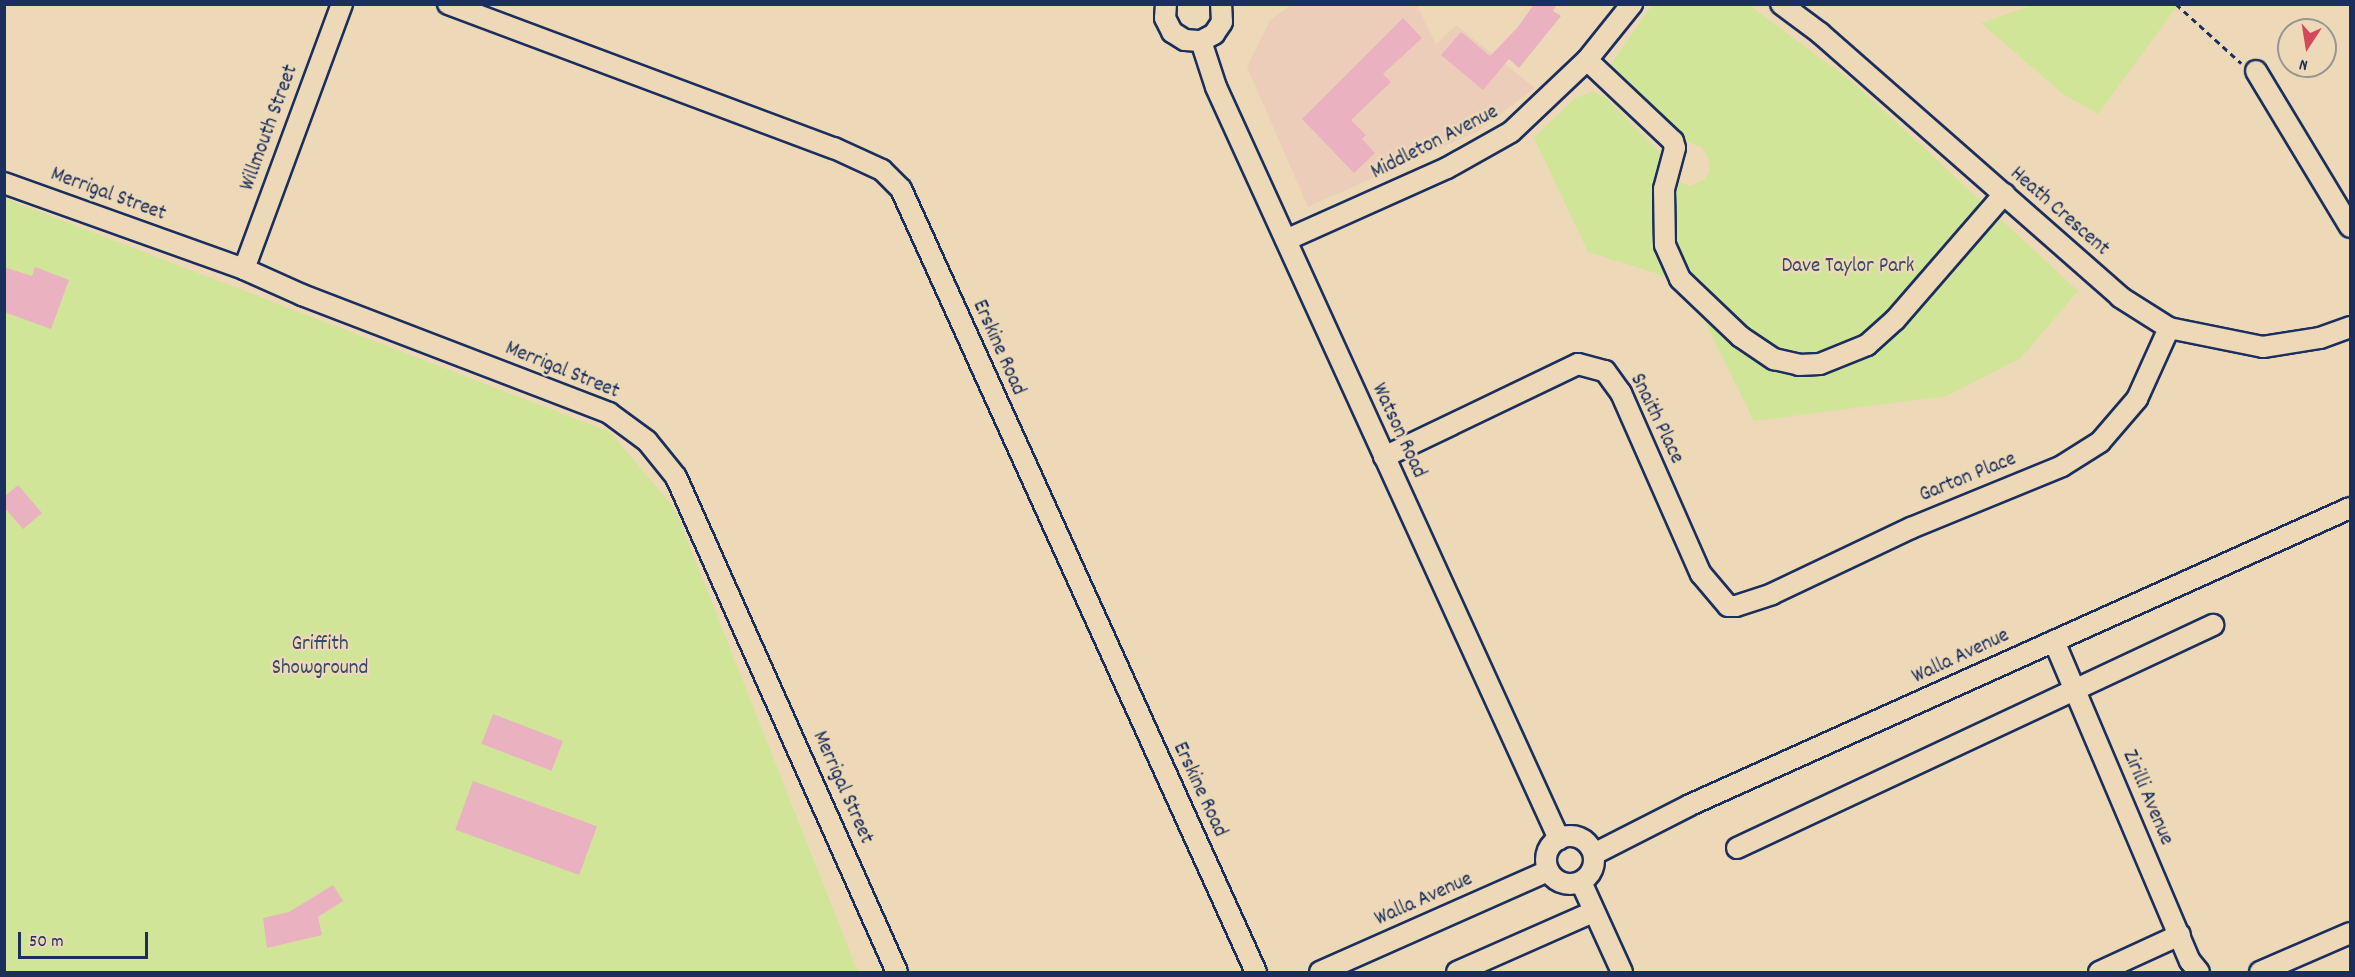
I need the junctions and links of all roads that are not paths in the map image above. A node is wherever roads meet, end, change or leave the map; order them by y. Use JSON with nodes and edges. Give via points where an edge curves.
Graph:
{"nodes":[{"id":1,"x":342,"y":4,"type":"edge"},
{"id":2,"x":448,"y":4,"type":"edge"},
{"id":3,"x":1166,"y":4,"type":"edge"},
{"id":4,"x":1221,"y":4,"type":"edge"},
{"id":5,"x":1781,"y":4,"type":"edge"},
{"id":6,"x":1622,"y":8,"type":"edge"},
{"id":7,"x":1201,"y":41,"type":"junction"},
{"id":8,"x":1587,"y":60,"type":"junction"},
{"id":9,"x":2256,"y":71,"type":"road end"},
{"id":10,"x":4,"y":183,"type":"edge"},
{"id":11,"x":2004,"y":194,"type":"junction"},
{"id":12,"x":2350,"y":227,"type":"edge"},
{"id":13,"x":1286,"y":240,"type":"junction"},
{"id":14,"x":244,"y":269,"type":"junction"},
{"id":15,"x":2350,"y":327,"type":"edge"},
{"id":16,"x":2169,"y":328,"type":"junction"},
{"id":17,"x":1384,"y":457,"type":"junction"},
{"id":18,"x":2350,"y":508,"type":"edge"},
{"id":19,"x":1728,"y":606,"type":"joint"},
{"id":20,"x":2212,"y":625,"type":"dead end"},
{"id":21,"x":2054,"y":641,"type":"junction"},
{"id":22,"x":2075,"y":690,"type":"junction"},
{"id":23,"x":1559,"y":839,"type":"junction"},
{"id":24,"x":1737,"y":848,"type":"dead end"},
{"id":25,"x":1593,"y":854,"type":"junction"},
{"id":26,"x":1548,"y":870,"type":"junction"},
{"id":27,"x":1581,"y":882,"type":"junction"},
{"id":28,"x":1593,"y":912,"type":"junction"},
{"id":29,"x":2350,"y":933,"type":"edge"},
{"id":30,"x":2180,"y":935,"type":"junction"},
{"id":31,"x":897,"y":972,"type":"edge"},
{"id":32,"x":1256,"y":972,"type":"edge"},
{"id":33,"x":1320,"y":972,"type":"edge"},
{"id":34,"x":1458,"y":972,"type":"edge"},
{"id":35,"x":1622,"y":972,"type":"edge"},
{"id":36,"x":2098,"y":972,"type":"edge"},
{"id":37,"x":2199,"y":972,"type":"edge"},
{"id":38,"x":2260,"y":972,"type":"edge"}],
"edges":[{"from":1,"to":14,"type":"street","name":"Willmouth Street"},
{"from":2,"to":32,"type":"street","name":"Erskine Road","via":[[834,148],[882,170],[901,189]]},
{"from":3,"to":7,"type":"street","via":[[1165,18],[1172,32],[1185,40]]},
{"from":4,"to":7,"type":"street","via":[[1222,22],[1214,34]]},
{"from":5,"to":11,"type":"street","name":"Heath Crescent","via":[[1820,33]]},
{"from":6,"to":8,"type":"street","name":"Middleton Avenue"},
{"from":7,"to":13,"type":"street","name":"Watson Road","via":[[1216,87]]},
{"from":8,"to":11,"type":"street","via":[[1673,141],[1675,148],[1664,189],[1665,245],[1680,279],[1741,337],[1774,359],[1798,365],[1820,364],[1867,345],[1894,320]]},
{"from":8,"to":13,"type":"street","name":"Middleton Avenue","via":[[1534,113],[1488,147]]},
{"from":9,"to":12,"type":"street"},
{"from":10,"to":14,"type":"street","name":"Merrigal Street"},
{"from":11,"to":16,"type":"street","name":"Heath Crescent","via":[[2120,297]]},
{"from":13,"to":17,"type":"street","name":"Watson Road"},
{"from":14,"to":31,"type":"street","name":"Merrigal Street","via":[[302,295],[609,412],[647,441],[676,477]]},
{"from":15,"to":16,"type":"street","name":"Heath Crescent","via":[[2320,338],[2263,346]]},
{"from":16,"to":19,"type":"street","name":"Garton Place","via":[[2137,399],[2100,442],[2062,466],[1911,528],[1764,597]]},
{"from":17,"to":19,"type":"street","name":"Snaith Place","via":[[1578,364],[1605,371],[1621,393],[1701,574]]},
{"from":17,"to":23,"type":"street","name":"Watson Road"},
{"from":18,"to":21,"type":"street","name":"Walla Avenue"},
{"from":20,"to":22,"type":"street"},
{"from":21,"to":22,"type":"street","name":"Zirilli Avenue"},
{"from":21,"to":25,"type":"street","name":"Walla Avenue","via":[[1690,805]]},
{"from":22,"to":24,"type":"street"},
{"from":22,"to":30,"type":"street","name":"Zirilli Avenue"},
{"from":23,"to":25,"type":"street","via":[[1580,838]]},
{"from":23,"to":26,"type":"street","via":[[1548,849]]},
{"from":25,"to":27,"type":"street","via":[[1592,871]]},
{"from":26,"to":27,"type":"street","via":[[1558,882]]},
{"from":26,"to":33,"type":"street","name":"Walla Avenue"},
{"from":27,"to":28,"type":"street"},
{"from":28,"to":34,"type":"street"},
{"from":28,"to":35,"type":"street"},
{"from":29,"to":38,"type":"street"},
{"from":30,"to":36,"type":"street"},
{"from":30,"to":37,"type":"street","name":"Zirilli Avenue"}]}
